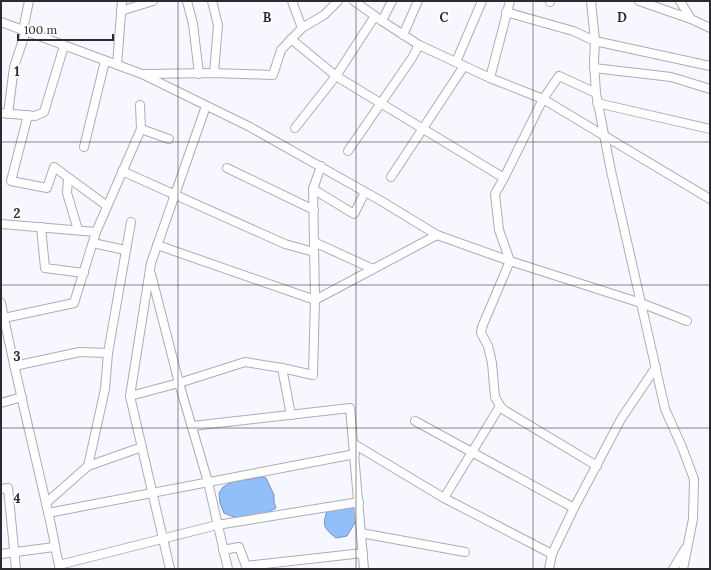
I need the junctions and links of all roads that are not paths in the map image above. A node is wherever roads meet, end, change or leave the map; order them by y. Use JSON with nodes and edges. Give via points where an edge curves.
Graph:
{"nodes":[{"id":1,"x":29,"y":1,"type":"edge"},
{"id":2,"x":122,"y":1,"type":"edge"},
{"id":3,"x":152,"y":1,"type":"edge"},
{"id":4,"x":187,"y":1,"type":"edge"},
{"id":5,"x":212,"y":1,"type":"edge"},
{"id":6,"x":292,"y":1,"type":"edge"},
{"id":7,"x":338,"y":1,"type":"edge"},
{"id":8,"x":354,"y":1,"type":"edge"},
{"id":9,"x":392,"y":1,"type":"edge"},
{"id":10,"x":418,"y":1,"type":"edge"},
{"id":11,"x":482,"y":1,"type":"edge"},
{"id":12,"x":510,"y":1,"type":"edge"},
{"id":13,"x":591,"y":1,"type":"edge"},
{"id":14,"x":639,"y":1,"type":"edge"},
{"id":15,"x":680,"y":1,"type":"edge"},
{"id":16,"x":121,"y":11,"type":"junction"},
{"id":17,"x":506,"y":12,"type":"junction"},
{"id":18,"x":375,"y":16,"type":"junction"},
{"id":19,"x":691,"y":19,"type":"junction"},
{"id":20,"x":1,"y":22,"type":"edge"},
{"id":21,"x":382,"y":22,"type":"junction"},
{"id":22,"x":302,"y":28,"type":"junction"},
{"id":23,"x":710,"y":28,"type":"edge"},
{"id":24,"x":25,"y":31,"type":"junction"},
{"id":25,"x":403,"y":35,"type":"junction"},
{"id":26,"x":291,"y":39,"type":"junction"},
{"id":27,"x":596,"y":41,"type":"junction"},
{"id":28,"x":419,"y":45,"type":"junction"},
{"id":29,"x":64,"y":46,"type":"junction"},
{"id":30,"x":105,"y":61,"type":"junction"},
{"id":31,"x":460,"y":64,"type":"junction"},
{"id":32,"x":117,"y":65,"type":"junction"},
{"id":33,"x":710,"y":66,"type":"edge"},
{"id":34,"x":594,"y":68,"type":"junction"},
{"id":35,"x":214,"y":73,"type":"junction"},
{"id":36,"x":142,"y":74,"type":"junction"},
{"id":37,"x":199,"y":74,"type":"junction"},
{"id":38,"x":336,"y":76,"type":"junction"},
{"id":39,"x":490,"y":78,"type":"junction"},
{"id":40,"x":710,"y":89,"type":"edge"},
{"id":41,"x":596,"y":93,"type":"junction"},
{"id":42,"x":543,"y":99,"type":"junction"},
{"id":43,"x":381,"y":103,"type":"junction"},
{"id":44,"x":597,"y":103,"type":"junction"},
{"id":45,"x":140,"y":105,"type":"dead end"},
{"id":46,"x":206,"y":106,"type":"junction"},
{"id":47,"x":5,"y":113,"type":"edge"},
{"id":48,"x":28,"y":115,"type":"junction"},
{"id":49,"x":295,"y":128,"type":"dead end"},
{"id":50,"x":422,"y":128,"type":"junction"},
{"id":51,"x":141,"y":129,"type":"junction"},
{"id":52,"x":710,"y":129,"type":"edge"},
{"id":53,"x":604,"y":136,"type":"junction"},
{"id":54,"x":169,"y":139,"type":"dead end"},
{"id":55,"x":84,"y":147,"type":"dead end"},
{"id":56,"x":348,"y":152,"type":"dead end"},
{"id":57,"x":321,"y":166,"type":"junction"},
{"id":58,"x":227,"y":168,"type":"dead end"},
{"id":59,"x":122,"y":171,"type":"junction"},
{"id":60,"x":391,"y":177,"type":"dead end"},
{"id":61,"x":68,"y":178,"type":"junction"},
{"id":62,"x":504,"y":178,"type":"junction"},
{"id":63,"x":313,"y":189,"type":"junction"},
{"id":64,"x":365,"y":192,"type":"junction"},
{"id":65,"x":175,"y":194,"type":"junction"},
{"id":66,"x":710,"y":199,"type":"edge"},
{"id":67,"x":107,"y":206,"type":"junction"},
{"id":68,"x":314,"y":210,"type":"junction"},
{"id":69,"x":131,"y":222,"type":"dead end"},
{"id":70,"x":1,"y":224,"type":"edge"},
{"id":71,"x":41,"y":227,"type":"junction"},
{"id":72,"x":78,"y":230,"type":"junction"},
{"id":73,"x":96,"y":232,"type":"junction"},
{"id":74,"x":437,"y":235,"type":"junction"},
{"id":75,"x":314,"y":242,"type":"junction"},
{"id":76,"x":93,"y":243,"type":"junction"},
{"id":77,"x":157,"y":245,"type":"junction"},
{"id":78,"x":125,"y":250,"type":"junction"},
{"id":79,"x":314,"y":252,"type":"junction"},
{"id":80,"x":510,"y":261,"type":"junction"},
{"id":81,"x":373,"y":269,"type":"junction"},
{"id":82,"x":150,"y":270,"type":"junction"},
{"id":83,"x":84,"y":273,"type":"junction"},
{"id":84,"x":315,"y":300,"type":"junction"},
{"id":85,"x":1,"y":303,"type":"edge"},
{"id":86,"x":641,"y":303,"type":"junction"},
{"id":87,"x":4,"y":318,"type":"junction"},
{"id":88,"x":687,"y":321,"type":"dead end"},
{"id":89,"x":108,"y":353,"type":"junction"},
{"id":90,"x":14,"y":366,"type":"junction"},
{"id":91,"x":656,"y":366,"type":"junction"},
{"id":92,"x":282,"y":368,"type":"junction"},
{"id":93,"x":179,"y":383,"type":"junction"},
{"id":94,"x":130,"y":396,"type":"junction"},
{"id":95,"x":22,"y":397,"type":"junction"},
{"id":96,"x":1,"y":403,"type":"edge"},
{"id":97,"x":500,"y":406,"type":"junction"},
{"id":98,"x":291,"y":415,"type":"junction"},
{"id":99,"x":415,"y":421,"type":"dead end"},
{"id":100,"x":192,"y":426,"type":"junction"},
{"id":101,"x":354,"y":444,"type":"junction"},
{"id":102,"x":142,"y":447,"type":"junction"},
{"id":103,"x":472,"y":452,"type":"junction"},
{"id":104,"x":355,"y":454,"type":"junction"},
{"id":105,"x":88,"y":466,"type":"junction"},
{"id":106,"x":597,"y":466,"type":"junction"},
{"id":107,"x":208,"y":482,"type":"junction"},
{"id":108,"x":1,"y":489,"type":"edge"},
{"id":109,"x":152,"y":493,"type":"junction"},
{"id":110,"x":444,"y":498,"type":"junction"},
{"id":111,"x":359,"y":502,"type":"junction"},
{"id":112,"x":46,"y":503,"type":"junction"},
{"id":113,"x":574,"y":508,"type":"junction"},
{"id":114,"x":48,"y":513,"type":"junction"},
{"id":115,"x":217,"y":525,"type":"junction"},
{"id":116,"x":361,"y":533,"type":"junction"},
{"id":117,"x":163,"y":540,"type":"junction"},
{"id":118,"x":688,"y":543,"type":"junction"},
{"id":119,"x":54,"y":547,"type":"junction"},
{"id":120,"x":223,"y":550,"type":"junction"},
{"id":121,"x":15,"y":552,"type":"junction"},
{"id":122,"x":465,"y":552,"type":"dead end"},
{"id":123,"x":363,"y":553,"type":"junction"},
{"id":124,"x":1,"y":554,"type":"edge"},
{"id":125,"x":552,"y":554,"type":"junction"},
{"id":126,"x":60,"y":567,"type":"edge"},
{"id":127,"x":260,"y":567,"type":"edge"},
{"id":128,"x":16,"y":569,"type":"edge"},
{"id":129,"x":170,"y":569,"type":"edge"},
{"id":130,"x":228,"y":569,"type":"edge"},
{"id":131,"x":364,"y":569,"type":"edge"},
{"id":132,"x":549,"y":569,"type":"edge"},
{"id":133,"x":673,"y":569,"type":"edge"},
{"id":134,"x":683,"y":569,"type":"edge"}],
"edges":[{"from":1,"to":24,"type":"street"},
{"from":2,"to":16,"type":"street"},
{"from":3,"to":16,"type":"street"},
{"from":4,"to":37,"type":"street","via":[[193,24]]},
{"from":5,"to":35,"type":"street","via":[[218,25]]},
{"from":6,"to":22,"type":"street"},
{"from":7,"to":22,"type":"street","via":[[324,15]]},
{"from":8,"to":18,"type":"street"},
{"from":9,"to":21,"type":"street"},
{"from":10,"to":25,"type":"street"},
{"from":11,"to":31,"type":"street"},
{"from":12,"to":17,"type":"street"},
{"from":13,"to":27,"type":"street"},
{"from":14,"to":19,"type":"street"},
{"from":15,"to":19,"type":"street"},
{"from":16,"to":32,"type":"street"},
{"from":17,"to":27,"type":"street","via":[[574,31]]},
{"from":17,"to":39,"type":"street"},
{"from":18,"to":21,"type":"street"},
{"from":18,"to":38,"type":"street"},
{"from":19,"to":23,"type":"street"},
{"from":20,"to":24,"type":"street"},
{"from":21,"to":25,"type":"street"},
{"from":22,"to":26,"type":"street"},
{"from":24,"to":29,"type":"street"},
{"from":24,"to":47,"type":"street","via":[[14,67]]},
{"from":25,"to":28,"type":"street"},
{"from":26,"to":35,"type":"street","via":[[281,50],[273,75]]},
{"from":26,"to":38,"type":"street"},
{"from":27,"to":33,"type":"street"},
{"from":27,"to":34,"type":"street"},
{"from":28,"to":31,"type":"street"},
{"from":28,"to":43,"type":"street"},
{"from":29,"to":30,"type":"street"},
{"from":29,"to":48,"type":"street","via":[[47,107],[44,112],[35,116]]},
{"from":30,"to":32,"type":"street"},
{"from":30,"to":55,"type":"street"},
{"from":31,"to":39,"type":"street"},
{"from":31,"to":50,"type":"street"},
{"from":32,"to":36,"type":"street"},
{"from":34,"to":40,"type":"street","via":[[671,77]]},
{"from":34,"to":41,"type":"street"},
{"from":35,"to":37,"type":"street"},
{"from":36,"to":37,"type":"street"},
{"from":36,"to":46,"type":"street"},
{"from":38,"to":43,"type":"street"},
{"from":38,"to":49,"type":"street"},
{"from":39,"to":42,"type":"street"},
{"from":41,"to":42,"type":"street","via":[[559,76]]},
{"from":41,"to":44,"type":"street"},
{"from":42,"to":53,"type":"street"},
{"from":42,"to":62,"type":"street"},
{"from":43,"to":50,"type":"street"},
{"from":43,"to":56,"type":"street"},
{"from":44,"to":52,"type":"street"},
{"from":44,"to":53,"type":"street"},
{"from":45,"to":51,"type":"street"},
{"from":46,"to":57,"type":"street"},
{"from":46,"to":65,"type":"street"},
{"from":47,"to":48,"type":"street"},
{"from":48,"to":61,"type":"street","via":[[11,181],[47,188],[54,167]]},
{"from":50,"to":60,"type":"street"},
{"from":50,"to":62,"type":"street"},
{"from":51,"to":54,"type":"street"},
{"from":51,"to":59,"type":"street"},
{"from":53,"to":66,"type":"street"},
{"from":53,"to":86,"type":"street"},
{"from":57,"to":63,"type":"street"},
{"from":57,"to":64,"type":"street"},
{"from":58,"to":68,"type":"street"},
{"from":59,"to":65,"type":"street"},
{"from":59,"to":67,"type":"street"},
{"from":61,"to":67,"type":"street"},
{"from":61,"to":72,"type":"street","via":[[67,192]]},
{"from":62,"to":80,"type":"street","via":[[495,194],[499,230]]},
{"from":63,"to":64,"type":"street","via":[[354,214]]},
{"from":63,"to":68,"type":"street"},
{"from":64,"to":74,"type":"street"},
{"from":65,"to":77,"type":"street"},
{"from":65,"to":79,"type":"street","via":[[285,244]]},
{"from":67,"to":73,"type":"street"},
{"from":68,"to":75,"type":"street"},
{"from":69,"to":78,"type":"street"},
{"from":70,"to":71,"type":"street"},
{"from":71,"to":72,"type":"street"},
{"from":71,"to":83,"type":"street","via":[[45,268]]},
{"from":72,"to":73,"type":"street"},
{"from":73,"to":76,"type":"street"},
{"from":74,"to":80,"type":"street"},
{"from":74,"to":81,"type":"street"},
{"from":75,"to":79,"type":"street"},
{"from":75,"to":81,"type":"street"},
{"from":76,"to":78,"type":"street"},
{"from":76,"to":83,"type":"street"},
{"from":77,"to":82,"type":"street"},
{"from":77,"to":84,"type":"street"},
{"from":78,"to":89,"type":"street"},
{"from":79,"to":84,"type":"street"},
{"from":80,"to":86,"type":"street"},
{"from":80,"to":97,"type":"street","via":[[481,332],[488,346],[495,397]]},
{"from":81,"to":84,"type":"street"},
{"from":82,"to":93,"type":"street"},
{"from":82,"to":94,"type":"street"},
{"from":83,"to":87,"type":"street","via":[[74,303]]},
{"from":84,"to":92,"type":"street","via":[[314,375]]},
{"from":85,"to":87,"type":"street"},
{"from":86,"to":88,"type":"street"},
{"from":86,"to":91,"type":"street"},
{"from":87,"to":90,"type":"street"},
{"from":89,"to":90,"type":"street","via":[[80,352]]},
{"from":89,"to":105,"type":"street","via":[[105,389]]},
{"from":90,"to":95,"type":"street"},
{"from":91,"to":106,"type":"street","via":[[621,420]]},
{"from":91,"to":118,"type":"street","via":[[665,409],[694,479],[693,519]]},
{"from":92,"to":93,"type":"street","via":[[245,362]]},
{"from":92,"to":98,"type":"street"},
{"from":93,"to":94,"type":"street"},
{"from":93,"to":100,"type":"street"},
{"from":94,"to":102,"type":"street"},
{"from":95,"to":96,"type":"street"},
{"from":95,"to":112,"type":"street"},
{"from":97,"to":103,"type":"street"},
{"from":97,"to":106,"type":"street"},
{"from":98,"to":100,"type":"street"},
{"from":98,"to":101,"type":"street","via":[[350,408]]},
{"from":99,"to":103,"type":"street"},
{"from":100,"to":107,"type":"street"},
{"from":101,"to":104,"type":"street"},
{"from":101,"to":110,"type":"street"},
{"from":102,"to":105,"type":"street"},
{"from":102,"to":109,"type":"street"},
{"from":103,"to":110,"type":"street"},
{"from":103,"to":113,"type":"street"},
{"from":104,"to":107,"type":"street"},
{"from":104,"to":111,"type":"street"},
{"from":105,"to":112,"type":"street"},
{"from":106,"to":113,"type":"street"},
{"from":107,"to":109,"type":"street"},
{"from":107,"to":115,"type":"street"},
{"from":108,"to":121,"type":"street","via":[[8,488]]},
{"from":109,"to":114,"type":"street"},
{"from":109,"to":117,"type":"street"},
{"from":110,"to":125,"type":"street"},
{"from":111,"to":115,"type":"street"},
{"from":111,"to":116,"type":"street"},
{"from":112,"to":114,"type":"street"},
{"from":113,"to":125,"type":"street"},
{"from":114,"to":119,"type":"street"},
{"from":115,"to":117,"type":"street"},
{"from":115,"to":120,"type":"street"},
{"from":116,"to":122,"type":"street"},
{"from":116,"to":123,"type":"street"},
{"from":117,"to":126,"type":"street"},
{"from":117,"to":129,"type":"street"},
{"from":118,"to":133,"type":"street"},
{"from":118,"to":134,"type":"street"},
{"from":119,"to":121,"type":"street"},
{"from":119,"to":126,"type":"street"},
{"from":120,"to":127,"type":"street","via":[[239,547],[246,566]]},
{"from":120,"to":130,"type":"street"},
{"from":121,"to":124,"type":"street"},
{"from":121,"to":128,"type":"street"},
{"from":123,"to":127,"type":"street"},
{"from":123,"to":131,"type":"street"},
{"from":125,"to":132,"type":"street"}]}
